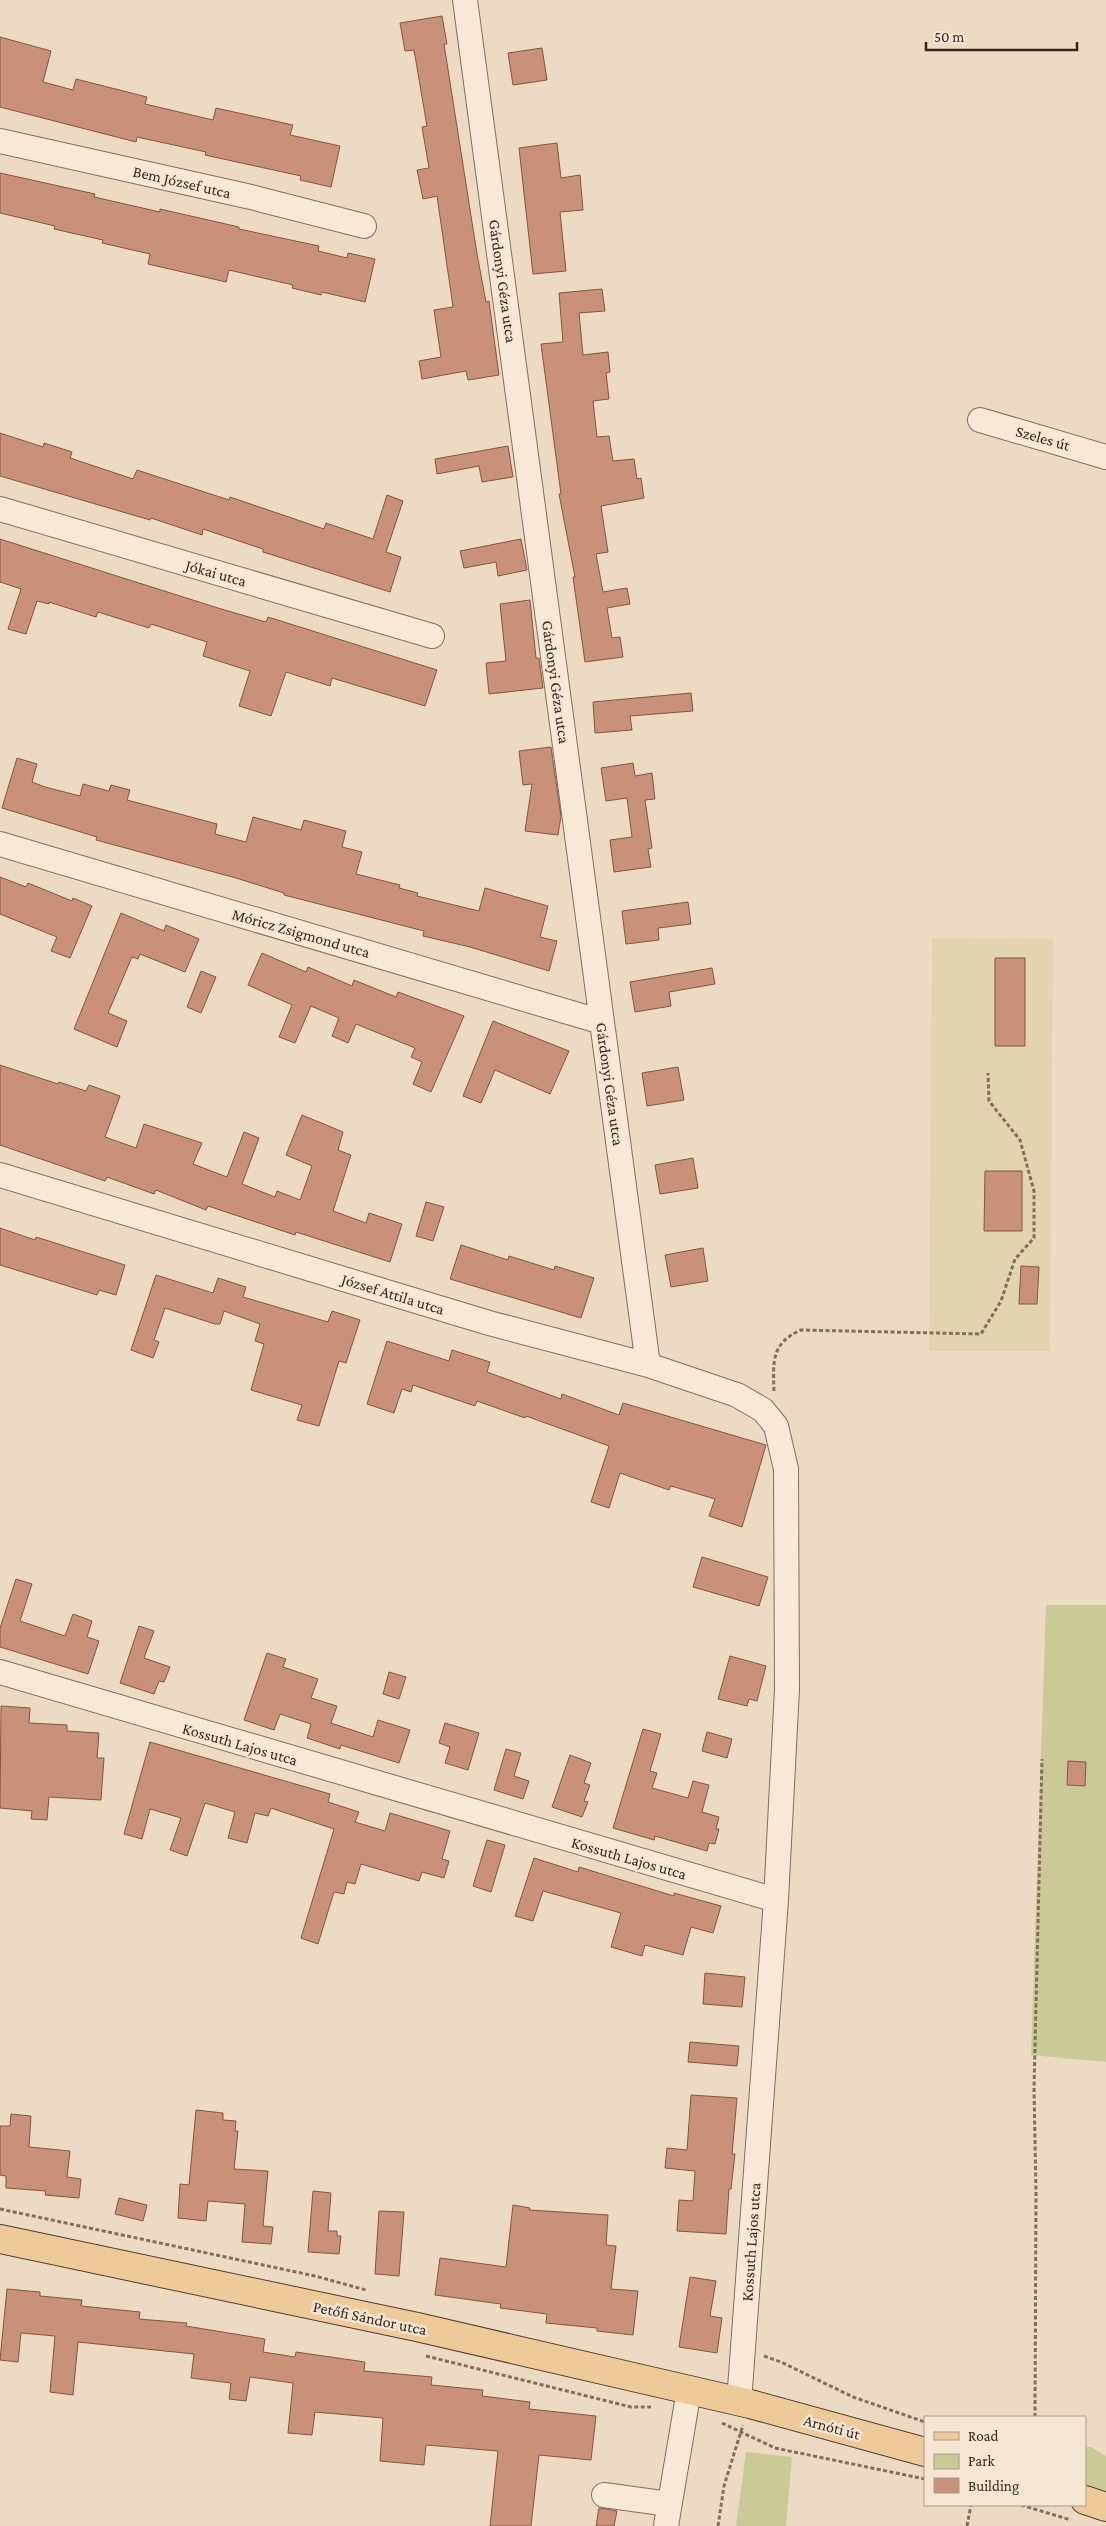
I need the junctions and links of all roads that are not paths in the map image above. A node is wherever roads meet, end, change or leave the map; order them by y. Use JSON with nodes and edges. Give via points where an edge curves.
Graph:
{"nodes":[{"id":1,"x":465,"y":0,"type":"edge"},
{"id":2,"x":0,"y":141,"type":"edge"},
{"id":3,"x":364,"y":226,"type":"dead end"},
{"id":4,"x":980,"y":420,"type":"dead end"},
{"id":5,"x":1106,"y":457,"type":"edge"},
{"id":6,"x":0,"y":509,"type":"edge"},
{"id":7,"x":432,"y":636,"type":"dead end"},
{"id":8,"x":0,"y":844,"type":"edge"},
{"id":9,"x":602,"y":1022,"type":"junction"},
{"id":10,"x":0,"y":1175,"type":"edge"},
{"id":11,"x":648,"y":1365,"type":"junction"},
{"id":12,"x":0,"y":1672,"type":"edge"},
{"id":13,"x":776,"y":1900,"type":"junction"},
{"id":14,"x":0,"y":2239,"type":"edge"},
{"id":15,"x":689,"y":2390,"type":"junction"},
{"id":16,"x":744,"y":2403,"type":"junction"},
{"id":17,"x":924,"y":2452,"type":"edge"},
{"id":18,"x":604,"y":2495,"type":"dead end"},
{"id":19,"x":1106,"y":2507,"type":"edge"},
{"id":20,"x":1079,"y":2511,"type":"edge"},
{"id":21,"x":667,"y":2515,"type":"edge"}],
"edges":[{"from":1,"to":9,"type":"street","name":"Gárdonyi Géza utca"},
{"from":2,"to":3,"type":"street","name":"Bem József utca","via":[[251,197]]},
{"from":4,"to":5,"type":"street","name":"Szeles út"},
{"from":6,"to":7,"type":"street","name":"Jókai utca"},
{"from":8,"to":9,"type":"street","name":"Móricz Zsigmond utca"},
{"from":9,"to":11,"type":"street","name":"Gárdonyi Géza utca"},
{"from":10,"to":11,"type":"street","name":"József Attila utca","via":[[490,1323]]},
{"from":11,"to":13,"type":"street","name":"József Attila utca","via":[[737,1395],[763,1410],[776,1426],[786,1469],[787,1690]]},
{"from":12,"to":13,"type":"street","name":"Kossuth Lajos utca"},
{"from":13,"to":16,"type":"street","name":"Kossuth Lajos utca","via":[[743,2358]]},
{"from":14,"to":15,"type":"main road","name":"Petőfi Sándor utca","via":[[417,2327]]},
{"from":15,"to":16,"type":"main road","name":"Petőfi Sándor utca"},
{"from":15,"to":21,"type":"street"},
{"from":16,"to":17,"type":"main road","name":"Arnóti út"},
{"from":18,"to":21,"type":"street"},
{"from":19,"to":20,"type":"main road"}]}
